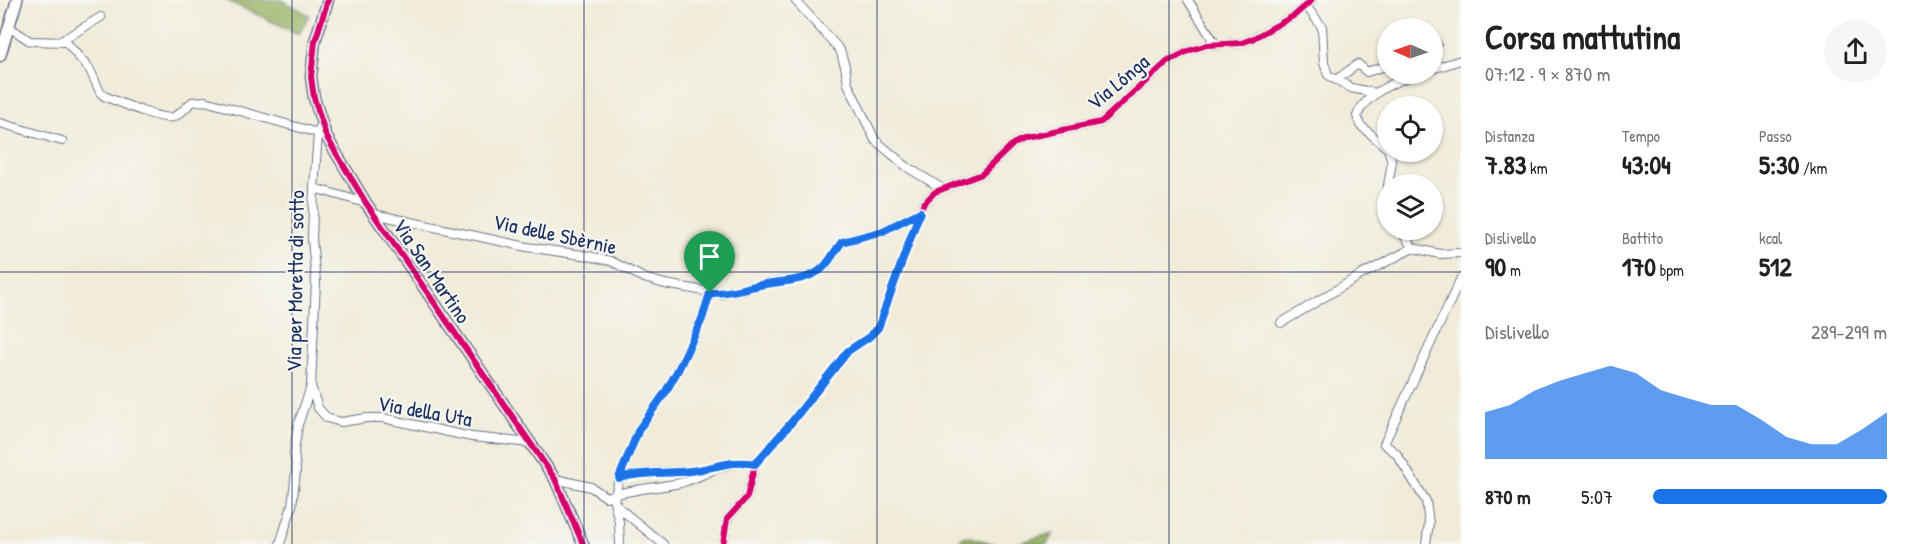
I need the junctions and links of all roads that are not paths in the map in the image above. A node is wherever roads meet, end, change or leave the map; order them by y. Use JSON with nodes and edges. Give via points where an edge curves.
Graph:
{"nodes":[{"id":1,"x":17,"y":0,"type":"edge"},
{"id":2,"x":328,"y":0,"type":"edge"},
{"id":3,"x":795,"y":0,"type":"edge"},
{"id":4,"x":1188,"y":0,"type":"edge"},
{"id":5,"x":1310,"y":3,"type":"edge"},
{"id":6,"x":101,"y":17,"type":"dead end"},
{"id":7,"x":9,"y":27,"type":"junction"},
{"id":8,"x":60,"y":41,"type":"junction"},
{"id":9,"x":1216,"y":45,"type":"junction"},
{"id":10,"x":0,"y":56,"type":"edge"},
{"id":11,"x":1461,"y":60,"type":"edge"},
{"id":12,"x":1443,"y":66,"type":"edge"},
{"id":13,"x":1377,"y":69,"type":"edge"},
{"id":14,"x":1336,"y":80,"type":"junction"},
{"id":15,"x":1396,"y":84,"type":"edge"},
{"id":16,"x":1376,"y":93,"type":"junction"},
{"id":17,"x":0,"y":123,"type":"edge"},
{"id":18,"x":320,"y":129,"type":"junction"},
{"id":19,"x":1377,"y":140,"type":"edge"},
{"id":20,"x":62,"y":141,"type":"dead end"},
{"id":21,"x":314,"y":188,"type":"junction"},
{"id":22,"x":943,"y":189,"type":"junction"},
{"id":23,"x":366,"y":203,"type":"junction"},
{"id":24,"x":920,"y":212,"type":"junction"},
{"id":25,"x":374,"y":214,"type":"junction"},
{"id":26,"x":1407,"y":240,"type":"edge"},
{"id":27,"x":1413,"y":248,"type":"junction"},
{"id":28,"x":1461,"y":253,"type":"edge"},
{"id":29,"x":1461,"y":278,"type":"edge"},
{"id":30,"x":710,"y":293,"type":"junction"},
{"id":31,"x":1281,"y":323,"type":"dead end"},
{"id":32,"x":311,"y":386,"type":"junction"},
{"id":33,"x":318,"y":408,"type":"junction"},
{"id":34,"x":303,"y":412,"type":"junction"},
{"id":35,"x":531,"y":443,"type":"junction"},
{"id":36,"x":755,"y":464,"type":"junction"},
{"id":37,"x":713,"y":468,"type":"junction"},
{"id":38,"x":619,"y":478,"type":"junction"},
{"id":39,"x":555,"y":479,"type":"junction"},
{"id":40,"x":615,"y":497,"type":"junction"},
{"id":41,"x":280,"y":544,"type":"edge"},
{"id":42,"x":583,"y":544,"type":"edge"},
{"id":43,"x":620,"y":544,"type":"edge"},
{"id":44,"x":663,"y":544,"type":"edge"},
{"id":45,"x":723,"y":544,"type":"edge"},
{"id":46,"x":1426,"y":544,"type":"edge"}],
"edges":[{"from":1,"to":7,"type":"street"},
{"from":2,"to":18,"type":"street","name":"Via San Martino","via":[[315,41],[311,77]]},
{"from":3,"to":22,"type":"street","via":[[840,50],[848,84],[874,140]]},
{"from":4,"to":9,"type":"street"},
{"from":5,"to":9,"type":"street","name":"Via Lónga","via":[[1252,39]]},
{"from":5,"to":14,"type":"street","via":[[1322,27],[1328,75]]},
{"from":6,"to":8,"type":"street"},
{"from":7,"to":8,"type":"street","via":[[30,41]]},
{"from":7,"to":10,"type":"street"},
{"from":8,"to":18,"type":"street","via":[[66,42],[90,70],[104,96],[155,116],[171,118],[192,102],[205,101]]},
{"from":9,"to":22,"type":"street","name":"Via Lónga","via":[[1188,51],[1167,62],[1101,122],[1025,138],[1013,144],[982,174]]},
{"from":11,"to":12,"type":"street"},
{"from":13,"to":14,"type":"street","via":[[1367,72],[1358,64]]},
{"from":14,"to":16,"type":"street"},
{"from":15,"to":16,"type":"street"},
{"from":16,"to":19,"type":"street","via":[[1357,116]]},
{"from":17,"to":20,"type":"street"},
{"from":18,"to":21,"type":"street","name":"Via per Moretta di sotto"},
{"from":18,"to":23,"type":"street","name":"Via San Martino"},
{"from":21,"to":23,"type":"street"},
{"from":21,"to":32,"type":"street","name":"Via per Moretta di sotto","via":[[312,239],[316,282]]},
{"from":22,"to":24,"type":"street","name":"Via Lónga","via":[[930,196]]},
{"from":23,"to":25,"type":"street","name":"Via San Martino"},
{"from":24,"to":30,"type":"street","name":"Via delle Sbèrnie","via":[[883,231],[842,242],[818,272],[722,294]]},
{"from":24,"to":36,"type":"street","via":[[878,328],[848,351]]},
{"from":25,"to":30,"type":"street","name":"Via delle Sbèrnie","via":[[611,261],[655,281]]},
{"from":25,"to":35,"type":"street","name":"Via San Martino"},
{"from":26,"to":27,"type":"street"},
{"from":27,"to":28,"type":"street","via":[[1440,254]]},
{"from":27,"to":31,"type":"street"},
{"from":29,"to":46,"type":"street","via":[[1384,444],[1396,453],[1426,501]]},
{"from":30,"to":38,"type":"street","via":[[679,368],[639,429]]},
{"from":32,"to":33,"type":"street"},
{"from":32,"to":34,"type":"street","name":"Via per Moretta di sotto"},
{"from":33,"to":34,"type":"street"},
{"from":33,"to":35,"type":"street","name":"Via della Uta","via":[[327,418],[341,422],[383,418],[471,437]]},
{"from":34,"to":41,"type":"street","name":"Via per Moretta di sotto","via":[[294,452],[292,506]]},
{"from":35,"to":39,"type":"street","name":"Via San Martino"},
{"from":36,"to":37,"type":"street","via":[[734,462]]},
{"from":36,"to":45,"type":"street","via":[[747,497],[727,519]]},
{"from":37,"to":38,"type":"street","via":[[634,473]]},
{"from":37,"to":40,"type":"street","via":[[682,482]]},
{"from":38,"to":40,"type":"street"},
{"from":39,"to":40,"type":"street"},
{"from":39,"to":42,"type":"street","name":"Via San Martino"},
{"from":40,"to":43,"type":"street"},
{"from":40,"to":44,"type":"street","via":[[619,508]]}]}
